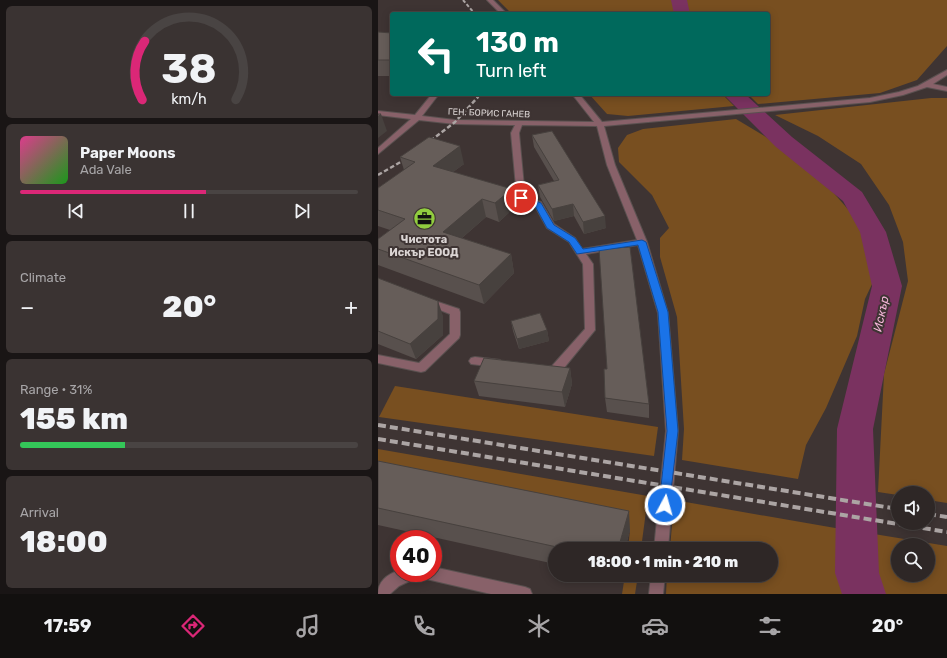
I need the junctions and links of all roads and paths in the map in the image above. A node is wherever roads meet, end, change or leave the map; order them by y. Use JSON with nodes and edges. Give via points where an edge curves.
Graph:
{"nodes":[{"id":1,"x":490,"y":0,"type":"edge"},
{"id":2,"x":502,"y":12,"type":"edge"},
{"id":3,"x":947,"y":72,"type":"edge"},
{"id":4,"x":928,"y":85,"type":"junction"},
{"id":5,"x":947,"y":90,"type":"edge"},
{"id":6,"x":434,"y":96,"type":"edge"},
{"id":7,"x":577,"y":96,"type":"edge"},
{"id":8,"x":378,"y":113,"type":"edge"},
{"id":9,"x":417,"y":118,"type":"junction"},
{"id":10,"x":519,"y":123,"type":"junction"},
{"id":11,"x":600,"y":124,"type":"junction"},
{"id":12,"x":378,"y":152,"type":"edge"},
{"id":13,"x":642,"y":242,"type":"junction"},
{"id":14,"x":580,"y":252,"type":"junction"},
{"id":15,"x":420,"y":299,"type":"edge"},
{"id":16,"x":378,"y":359,"type":"edge"},
{"id":17,"x":474,"y":361,"type":"dead end"},
{"id":18,"x":504,"y":364,"type":"edge"},
{"id":19,"x":540,"y":369,"type":"edge"},
{"id":20,"x":661,"y":542,"type":"edge"},
{"id":21,"x":442,"y":576,"type":"edge"},
{"id":22,"x":392,"y":582,"type":"edge"},
{"id":23,"x":657,"y":582,"type":"edge"},
{"id":24,"x":381,"y":594,"type":"edge"},
{"id":25,"x":525,"y":594,"type":"edge"},
{"id":26,"x":656,"y":594,"type":"edge"}],
"edges":[{"from":1,"to":2,"type":"street"},
{"from":3,"to":4,"type":"street","name":"ГЕН. БОРИС ГАНЕВ"},
{"from":4,"to":5,"type":"street"},
{"from":4,"to":11,"type":"street","name":"ГЕН. БОРИС ГАНЕВ","via":[[894,96],[840,103]]},
{"from":6,"to":9,"type":"street"},
{"from":7,"to":11,"type":"street"},
{"from":8,"to":9,"type":"street","name":"ГЕН. БОРИС ГАНЕВ"},
{"from":9,"to":10,"type":"street","name":"ГЕН. БОРИС ГАНЕВ","via":[[456,122]]},
{"from":9,"to":12,"type":"street"},
{"from":10,"to":11,"type":"street","name":"ГЕН. БОРИС ГАНЕВ"},
{"from":10,"to":14,"type":"street","via":[[515,133],[521,198],[538,204],[550,226],[572,240]]},
{"from":11,"to":13,"type":"street","via":[[611,165]]},
{"from":13,"to":14,"type":"street"},
{"from":13,"to":20,"type":"street","via":[[663,312],[672,431]]},
{"from":14,"to":19,"type":"street","via":[[588,264],[590,330],[555,371]]},
{"from":15,"to":16,"type":"street","via":[[455,312],[455,335],[421,368]]},
{"from":17,"to":18,"type":"street"},
{"from":21,"to":25,"type":"street"},
{"from":22,"to":24,"type":"street"},
{"from":23,"to":26,"type":"street"}]}
